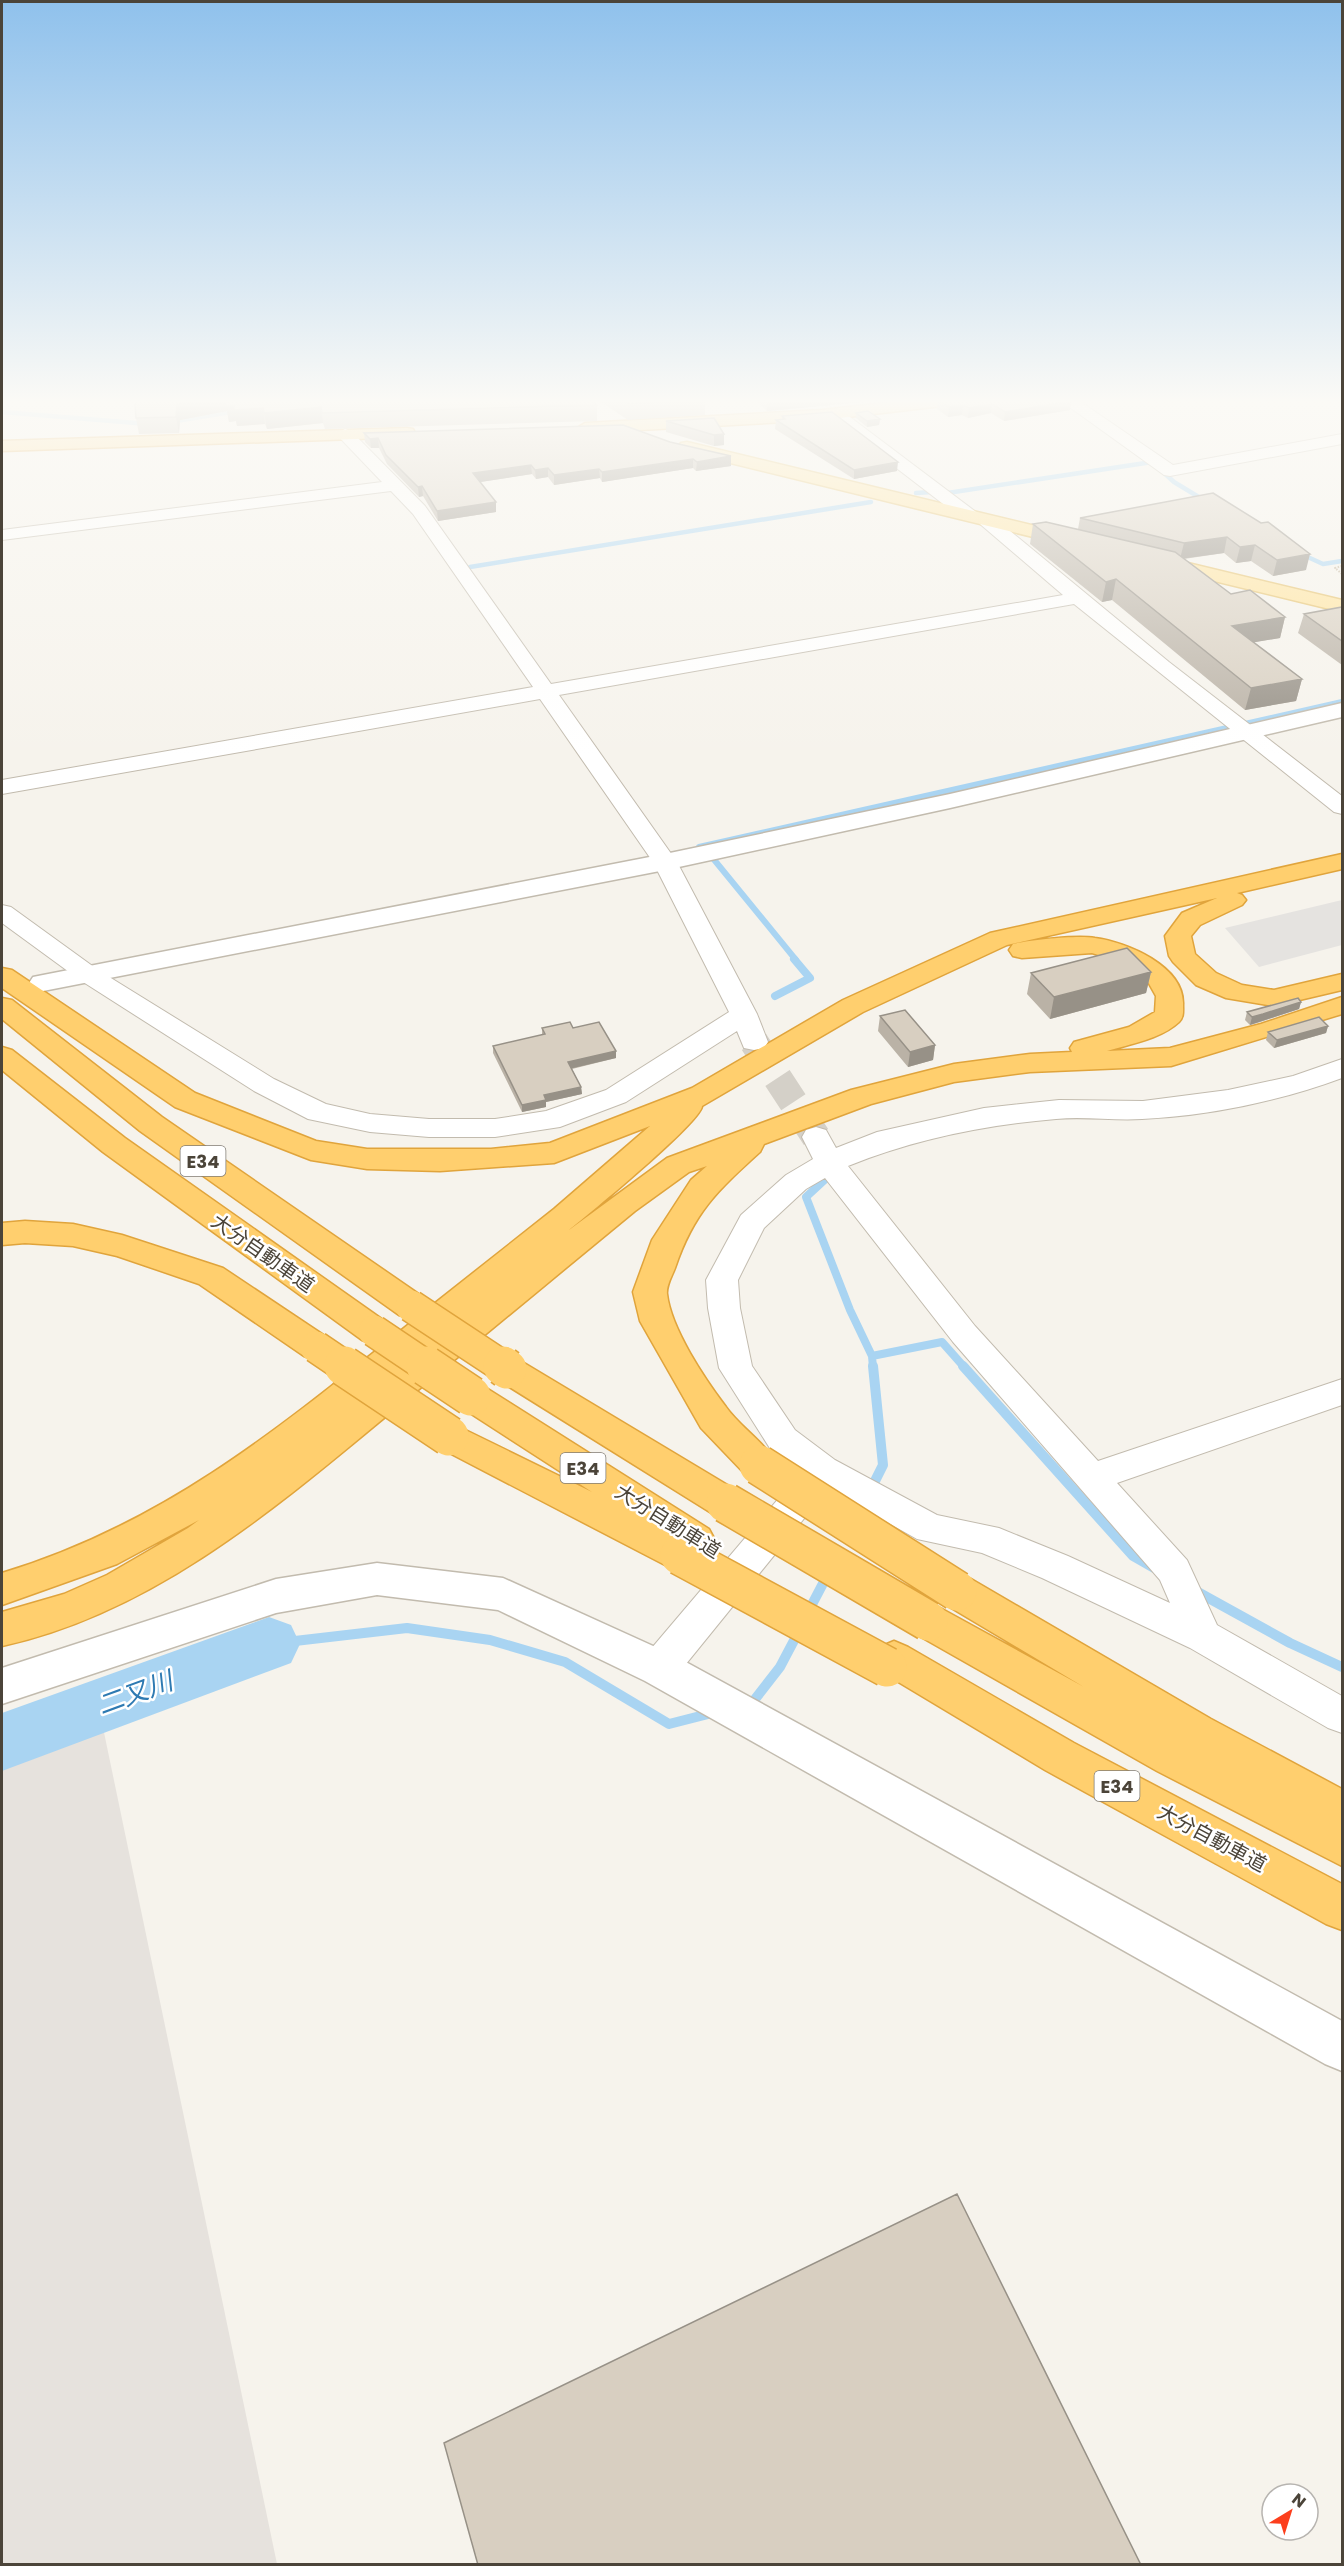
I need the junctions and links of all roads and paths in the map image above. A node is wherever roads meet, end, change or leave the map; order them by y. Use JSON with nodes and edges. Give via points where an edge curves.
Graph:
{"nodes":[{"id":1,"x":138,"y":518,"type":"edge"},
{"id":2,"x":424,"y":518,"type":"edge"},
{"id":3,"x":978,"y":518,"type":"joint"},
{"id":4,"x":2,"y":535,"type":"edge"},
{"id":5,"x":1090,"y":545,"type":"edge"},
{"id":6,"x":1136,"y":556,"type":"edge"},
{"id":7,"x":1342,"y":566,"type":"edge"},
{"id":8,"x":1342,"y":574,"type":"edge"},
{"id":9,"x":1077,"y":598,"type":"junction"},
{"id":10,"x":1342,"y":606,"type":"edge"},
{"id":11,"x":548,"y":693,"type":"junction"},
{"id":12,"x":1342,"y":710,"type":"edge"},
{"id":13,"x":1245,"y":734,"type":"junction"},
{"id":14,"x":2,"y":788,"type":"edge"},
{"id":15,"x":1342,"y":807,"type":"edge"},
{"id":16,"x":665,"y":862,"type":"junction"},
{"id":17,"x":1342,"y":862,"type":"edge"},
{"id":18,"x":1279,"y":878,"type":"junction"},
{"id":19,"x":2,"y":912,"type":"edge"},
{"id":20,"x":944,"y":965,"type":"junction"},
{"id":21,"x":89,"y":975,"type":"junction"},
{"id":22,"x":2,"y":976,"type":"edge"},
{"id":23,"x":1342,"y":982,"type":"edge"},
{"id":24,"x":42,"y":983,"type":"dead end"},
{"id":25,"x":1342,"y":1005,"type":"edge"},
{"id":26,"x":2,"y":1006,"type":"edge"},
{"id":27,"x":744,"y":1014,"type":"junction"},
{"id":28,"x":754,"y":1042,"type":"tunnel mouth"},
{"id":29,"x":2,"y":1056,"type":"edge"},
{"id":30,"x":1030,"y":1063,"type":"junction"},
{"id":31,"x":1342,"y":1068,"type":"edge"},
{"id":32,"x":702,"y":1095,"type":"junction"},
{"id":33,"x":766,"y":1130,"type":"junction"},
{"id":34,"x":823,"y":1150,"type":"junction"},
{"id":35,"x":2,"y":1234,"type":"edge"},
{"id":36,"x":1342,"y":1392,"type":"edge"},
{"id":37,"x":823,"y":1470,"type":"junction"},
{"id":38,"x":1089,"y":1478,"type":"junction"},
{"id":39,"x":688,"y":1548,"type":"junction"},
{"id":40,"x":2,"y":1589,"type":"edge"},
{"id":41,"x":1189,"y":1604,"type":"junction"},
{"id":42,"x":2,"y":1629,"type":"edge"},
{"id":43,"x":659,"y":1668,"type":"junction"},
{"id":44,"x":2,"y":1686,"type":"edge"},
{"id":45,"x":1342,"y":1716,"type":"edge"},
{"id":46,"x":1342,"y":1811,"type":"edge"},
{"id":47,"x":1342,"y":1845,"type":"edge"},
{"id":48,"x":1342,"y":1908,"type":"edge"},
{"id":49,"x":1342,"y":2048,"type":"edge"}],
"edges":[{"from":1,"to":4,"type":"street"},
{"from":2,"to":11,"type":"street"},
{"from":3,"to":5,"type":"main road"},
{"from":3,"to":9,"type":"street"},
{"from":6,"to":10,"type":"main road"},
{"from":7,"to":8,"type":"path","via":[[1335,568]]},
{"from":9,"to":11,"type":"street"},
{"from":9,"to":13,"type":"street"},
{"from":11,"to":14,"type":"street"},
{"from":11,"to":16,"type":"street"},
{"from":12,"to":13,"type":"street"},
{"from":13,"to":15,"type":"street"},
{"from":13,"to":16,"type":"street"},
{"from":16,"to":21,"type":"street"},
{"from":16,"to":27,"type":"street"},
{"from":17,"to":18,"type":"highway"},
{"from":18,"to":20,"type":"highway","via":[[999,939]]},
{"from":18,"to":23,"type":"highway","via":[[1191,919],[1178,936],[1182,956],[1206,979],[1236,992],[1274,998]]},
{"from":19,"to":21,"type":"street"},
{"from":20,"to":30,"type":"highway","via":[[1023,950],[1093,945],[1130,956],[1157,975],[1170,996],[1169,1016],[1139,1033]]},
{"from":20,"to":32,"type":"highway","via":[[853,1006]]},
{"from":21,"to":24,"type":"street"},
{"from":21,"to":27,"type":"street","via":[[244,1073],[318,1112],[370,1123],[429,1128],[495,1128],[550,1120],[616,1096]]},
{"from":22,"to":32,"type":"highway","via":[[185,1100],[311,1150],[367,1160],[440,1161],[554,1153]]},
{"from":25,"to":30,"type":"highway","via":[[1171,1057]]},
{"from":26,"to":47,"type":"highway","name":"大分自動車道","number":"E34","bridge":true,"via":[[151,1124],[507,1369],[927,1621]]},
{"from":27,"to":28,"type":"street"},
{"from":29,"to":39,"type":"highway","name":"大分自動車道","number":"E34","bridge":true,"via":[[114,1146],[374,1332]]},
{"from":30,"to":33,"type":"highway","via":[[954,1072],[861,1097]]},
{"from":31,"to":34,"type":"street","via":[[1299,1084],[1228,1099],[1143,1110],[1059,1110],[984,1117]]},
{"from":32,"to":40,"type":"highway","via":[[603,1186],[323,1411],[236,1475],[160,1525],[107,1550]]},
{"from":33,"to":42,"type":"highway","via":[[678,1165],[624,1203],[309,1459],[201,1539],[121,1587],[71,1609]]},
{"from":33,"to":46,"type":"highway","bridge":true,"via":[[702,1187],[668,1240],[650,1292],[657,1321],[714,1418],[759,1465],[957,1591],[1196,1732]]},
{"from":34,"to":37,"type":"street","via":[[796,1182],[752,1222],[722,1280],[736,1368],[783,1440]]},
{"from":34,"to":38,"type":"street","via":[[964,1334]]},
{"from":35,"to":39,"type":"highway","bridge":true,"via":[[73,1235],[122,1246],[211,1276],[449,1436]]},
{"from":36,"to":38,"type":"street"},
{"from":37,"to":41,"type":"street","via":[[930,1529],[986,1539],[1055,1567]]},
{"from":37,"to":43,"type":"street"},
{"from":38,"to":41,"type":"street"},
{"from":39,"to":48,"type":"highway","name":"大分自動車道","number":"E34","bridge":true,"via":[[890,1663]]},
{"from":41,"to":45,"type":"street"},
{"from":43,"to":44,"type":"street","via":[[503,1594],[377,1579],[276,1596]]},
{"from":43,"to":49,"type":"street"}]}
